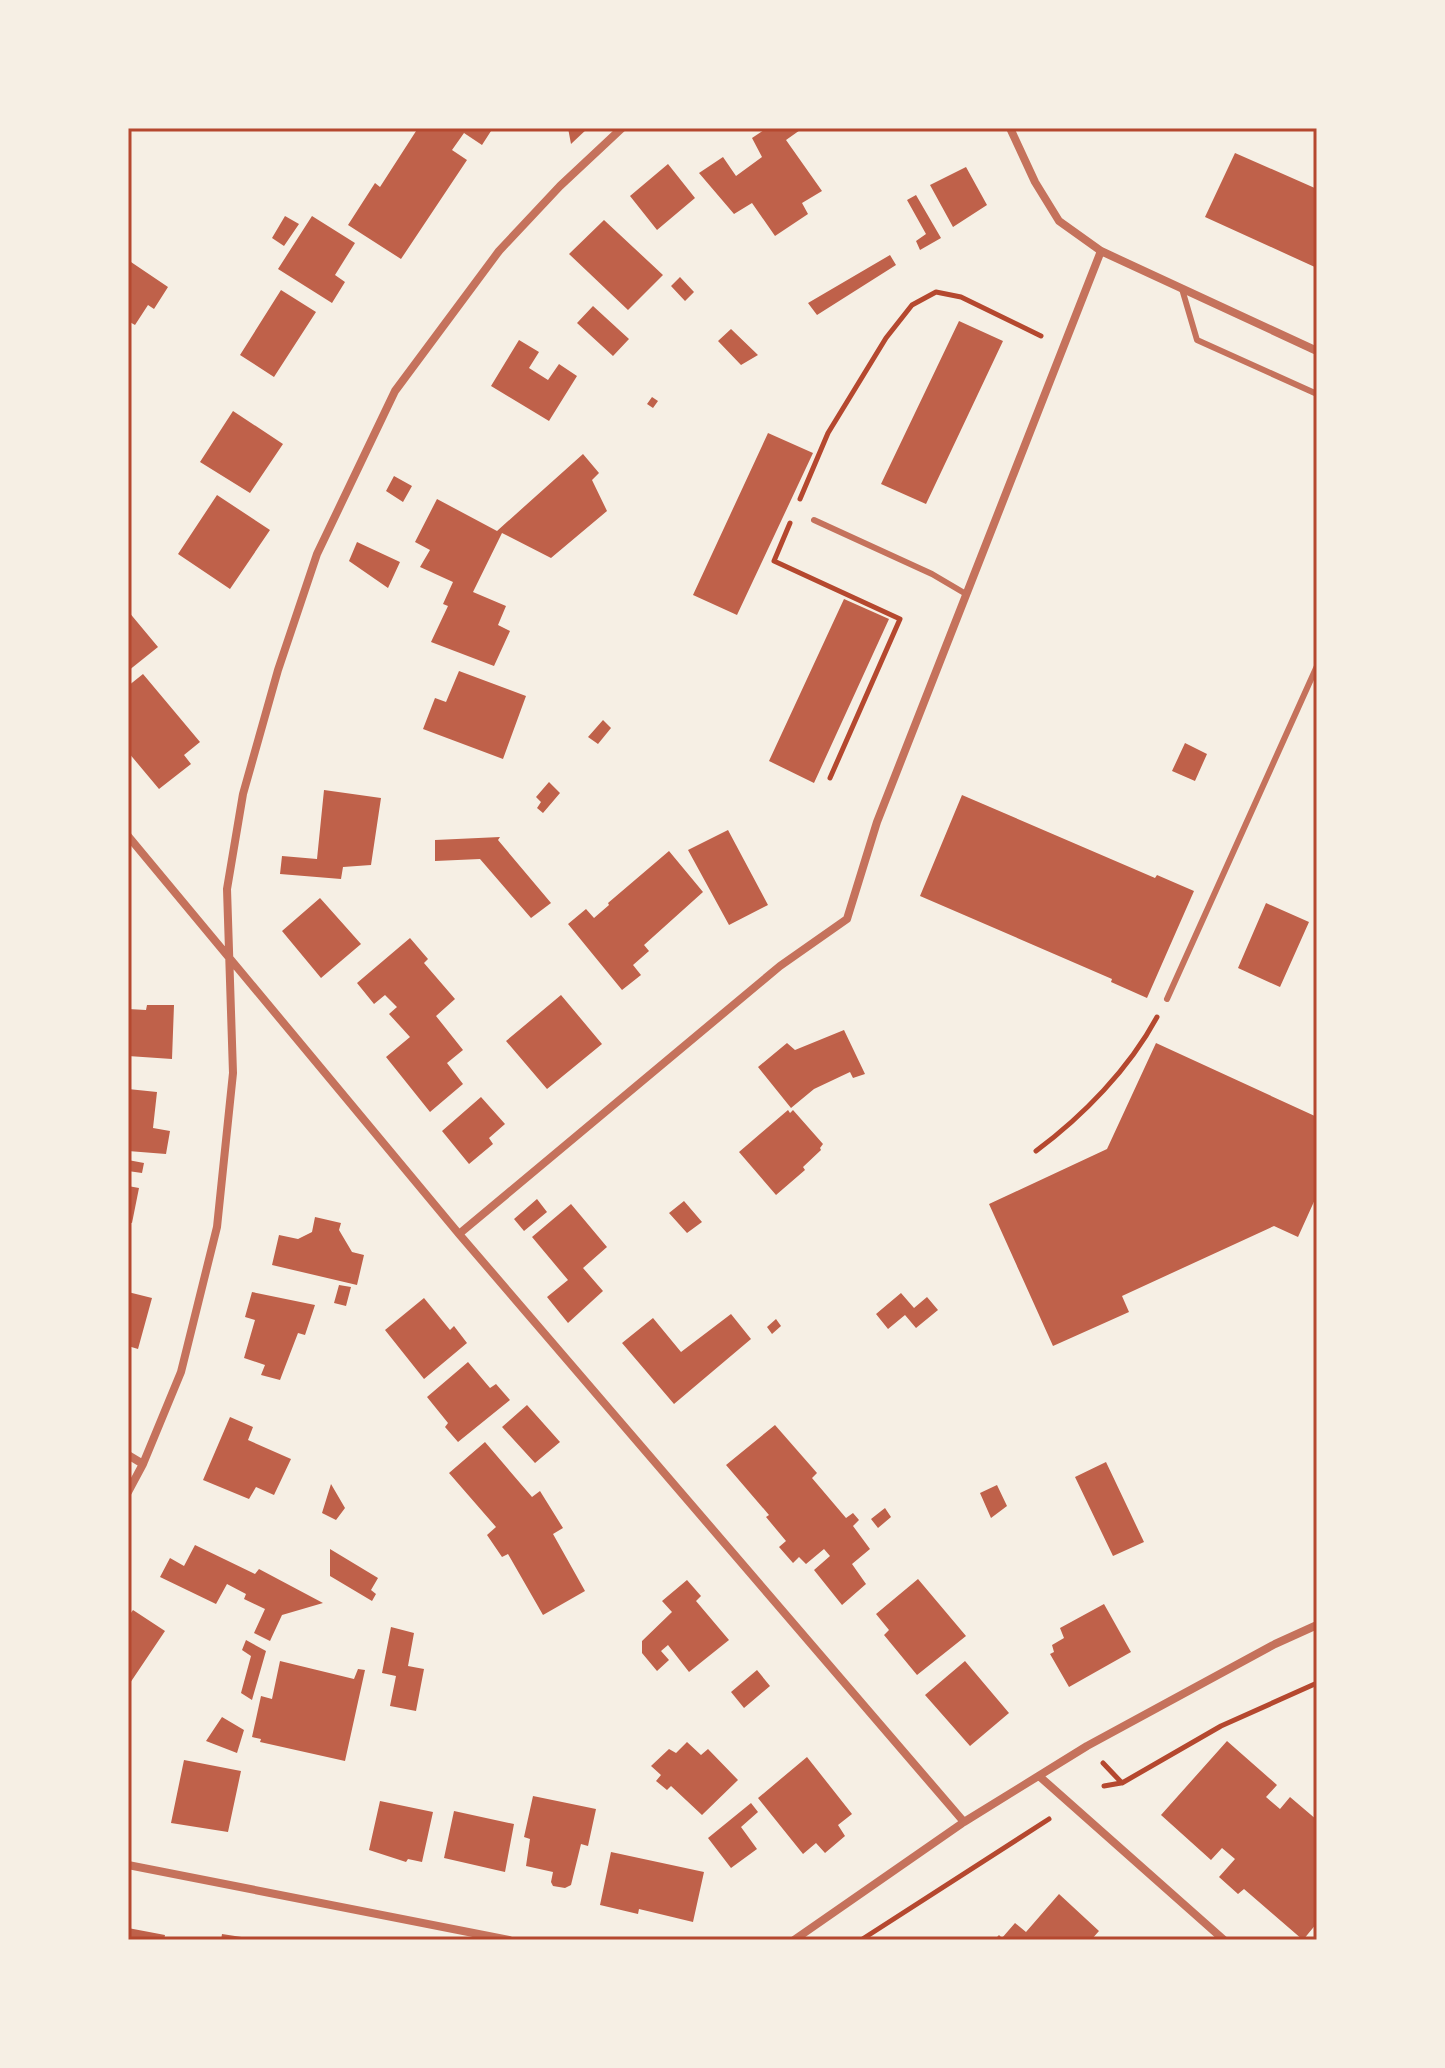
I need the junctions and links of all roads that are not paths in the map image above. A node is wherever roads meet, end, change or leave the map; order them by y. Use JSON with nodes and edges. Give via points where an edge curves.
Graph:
{"nodes":[{"id":1,"x":622,"y":128,"type":"edge"},
{"id":2,"x":1010,"y":128,"type":"edge"},
{"id":3,"x":1101,"y":251,"type":"junction"},
{"id":4,"x":1182,"y":289,"type":"junction"},
{"id":5,"x":1317,"y":351,"type":"edge"},
{"id":6,"x":1317,"y":394,"type":"edge"},
{"id":7,"x":814,"y":520,"type":"dead end"},
{"id":8,"x":966,"y":594,"type":"junction"},
{"id":9,"x":1317,"y":666,"type":"edge"},
{"id":10,"x":128,"y":836,"type":"edge"},
{"id":11,"x":231,"y":960,"type":"junction"},
{"id":12,"x":1167,"y":999,"type":"road end"},
{"id":13,"x":459,"y":1234,"type":"junction"},
{"id":14,"x":128,"y":1455,"type":"edge"},
{"id":15,"x":143,"y":1464,"type":"junction"},
{"id":16,"x":128,"y":1492,"type":"edge"},
{"id":17,"x":1317,"y":1625,"type":"edge"},
{"id":18,"x":1039,"y":1776,"type":"junction"},
{"id":19,"x":964,"y":1822,"type":"junction"},
{"id":20,"x":128,"y":1865,"type":"edge"},
{"id":21,"x":1217,"y":1938,"type":"edge"},
{"id":22,"x":509,"y":1940,"type":"edge"},
{"id":23,"x":794,"y":1940,"type":"edge"}],
"edges":[{"from":1,"to":11,"type":"street","via":[[499,251],[395,391],[317,554],[243,794],[227,889]]},
{"from":2,"to":3,"type":"street","via":[[1059,221]]},
{"from":3,"to":4,"type":"street"},
{"from":3,"to":8,"type":"street"},
{"from":4,"to":5,"type":"street"},
{"from":4,"to":6,"type":"lane","via":[[1197,340]]},
{"from":7,"to":8,"type":"lane"},
{"from":8,"to":13,"type":"street","via":[[877,822],[847,919],[780,966]]},
{"from":9,"to":12,"type":"lane"},
{"from":10,"to":11,"type":"street"},
{"from":11,"to":13,"type":"street"},
{"from":11,"to":15,"type":"street","via":[[233,1073],[217,1227],[181,1372]]},
{"from":13,"to":19,"type":"street"},
{"from":14,"to":15,"type":"street"},
{"from":15,"to":16,"type":"street"},
{"from":17,"to":18,"type":"street"},
{"from":18,"to":19,"type":"street"},
{"from":18,"to":21,"type":"street"},
{"from":19,"to":23,"type":"street"},
{"from":20,"to":22,"type":"street"}]}
